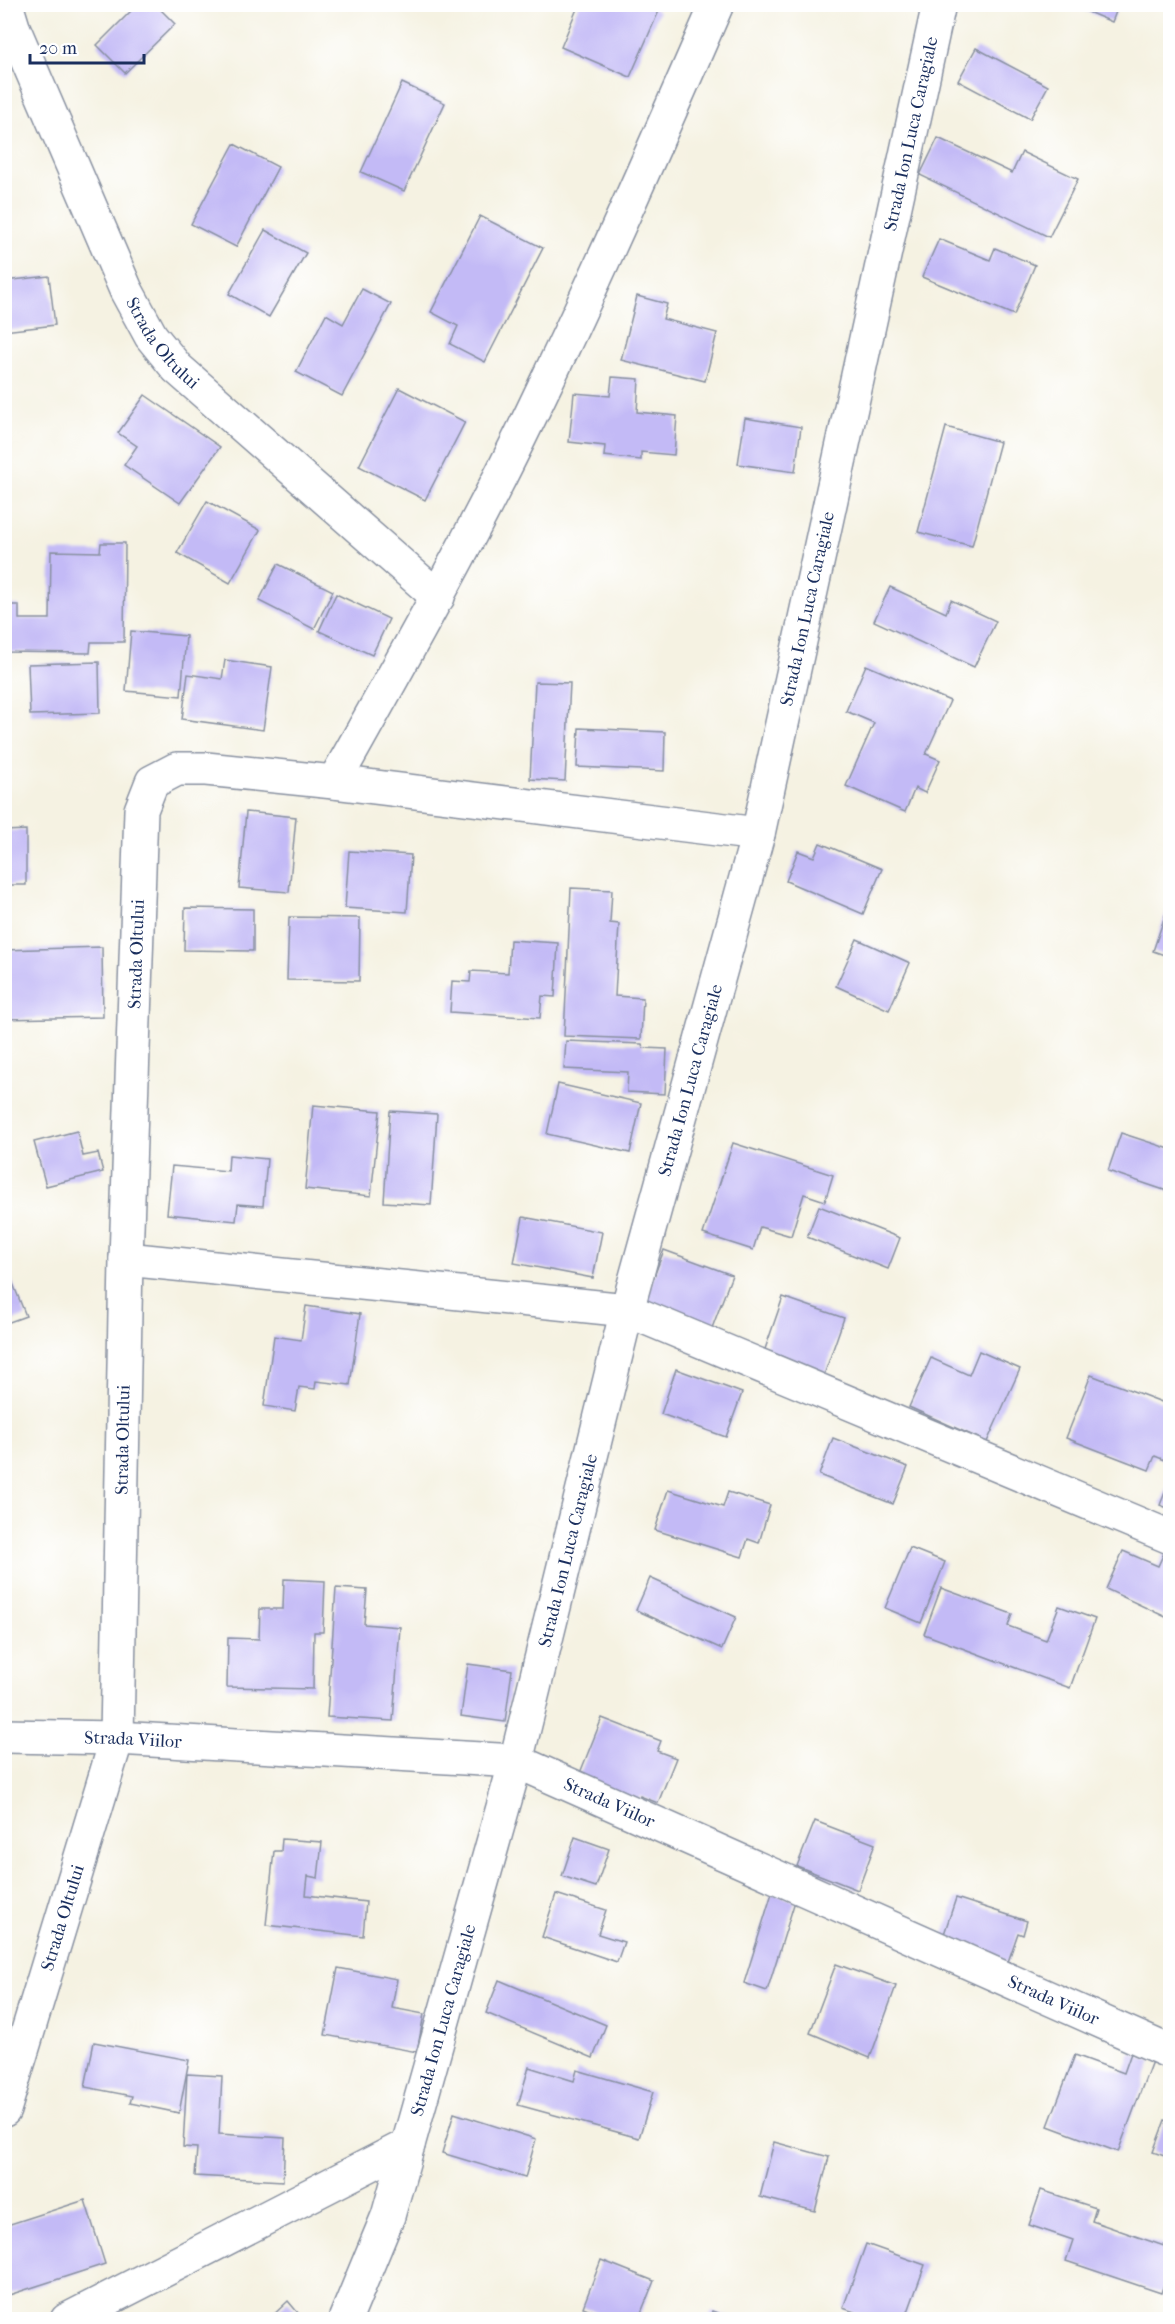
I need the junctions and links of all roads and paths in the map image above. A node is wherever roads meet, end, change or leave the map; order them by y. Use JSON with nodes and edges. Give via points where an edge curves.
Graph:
{"nodes":[{"id":1,"x":6,"y":4,"type":"edge"},
{"id":2,"x":717,"y":4,"type":"edge"},
{"id":3,"x":939,"y":4,"type":"edge"},
{"id":4,"x":438,"y":597,"type":"junction"},
{"id":5,"x":334,"y":782,"type":"junction"},
{"id":6,"x":758,"y":834,"type":"junction"},
{"id":7,"x":126,"y":1259,"type":"junction"},
{"id":8,"x":627,"y":1310,"type":"junction"},
{"id":9,"x":1170,"y":1537,"type":"edge"},
{"id":10,"x":4,"y":1736,"type":"edge"},
{"id":11,"x":117,"y":1738,"type":"junction"},
{"id":12,"x":516,"y":1761,"type":"junction"},
{"id":13,"x":1170,"y":2052,"type":"edge"},
{"id":14,"x":4,"y":2110,"type":"edge"},
{"id":15,"x":408,"y":2145,"type":"junction"},
{"id":16,"x":67,"y":2319,"type":"edge"},
{"id":17,"x":345,"y":2319,"type":"edge"}],
"edges":[{"from":1,"to":4,"type":"street","name":"Strada Oltului","via":[[126,290],[151,336],[177,368]]},
{"from":2,"to":4,"type":"street","via":[[545,387]]},
{"from":3,"to":6,"type":"street","name":"Strada Ion Luca Caragiale"},
{"from":4,"to":5,"type":"street"},
{"from":5,"to":6,"type":"street"},
{"from":5,"to":7,"type":"street","name":"Strada Oltului","via":[[177,768],[152,782],[141,810]]},
{"from":6,"to":8,"type":"street","name":"Strada Ion Luca Caragiale"},
{"from":7,"to":8,"type":"street"},
{"from":7,"to":11,"type":"street","name":"Strada Oltului"},
{"from":8,"to":9,"type":"street"},
{"from":8,"to":12,"type":"street","name":"Strada Ion Luca Caragiale"},
{"from":10,"to":11,"type":"street","name":"Strada Viilor"},
{"from":11,"to":12,"type":"street","name":"Strada Viilor"},
{"from":11,"to":14,"type":"street","name":"Strada Oltului"},
{"from":12,"to":13,"type":"street","name":"Strada Viilor"},
{"from":12,"to":15,"type":"street","name":"Strada Ion Luca Caragiale"},
{"from":15,"to":16,"type":"street"},
{"from":15,"to":17,"type":"street","name":"Strada Ion Luca Caragiale","via":[[388,2216]]}]}
